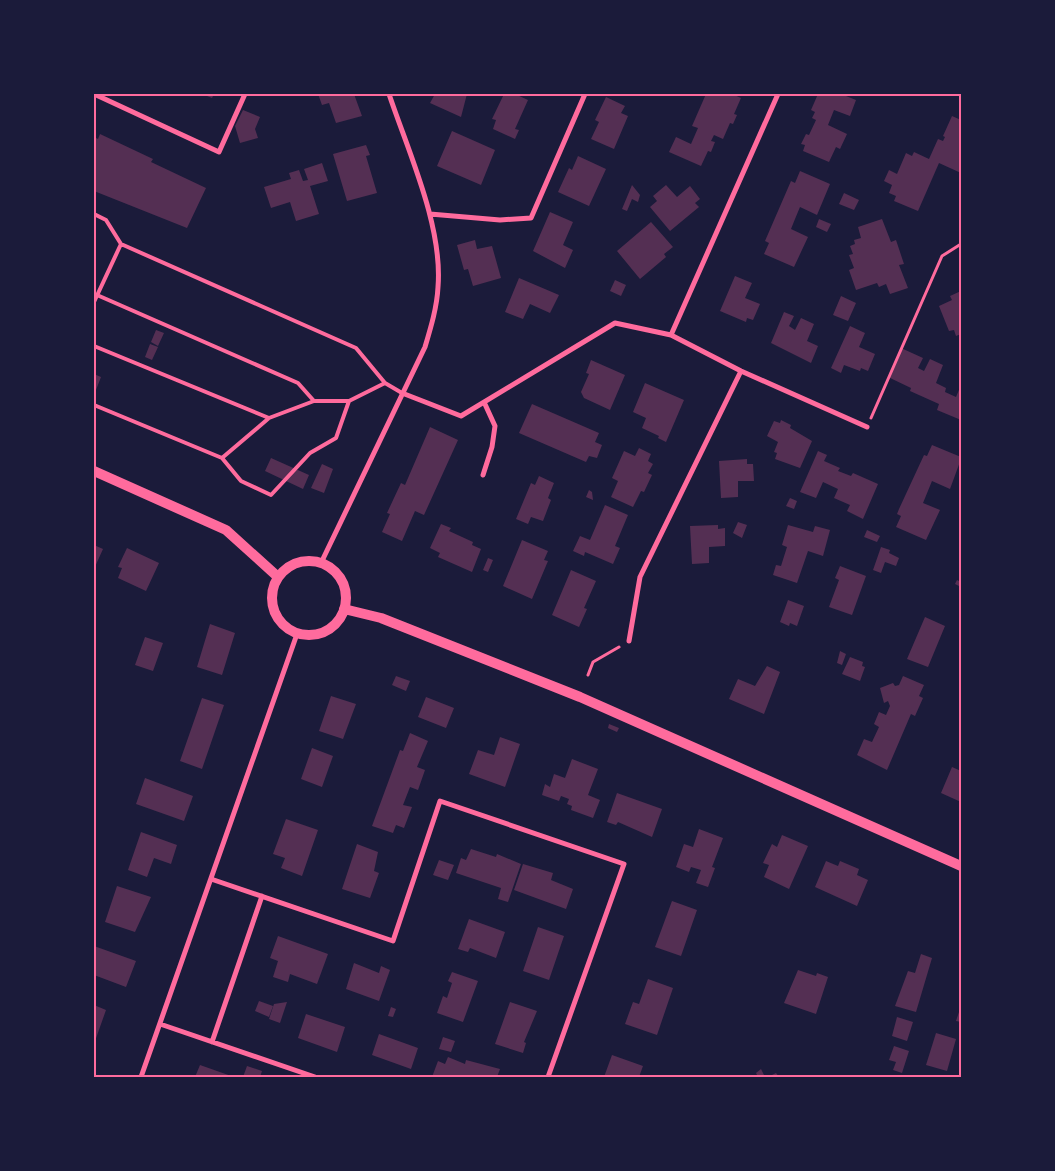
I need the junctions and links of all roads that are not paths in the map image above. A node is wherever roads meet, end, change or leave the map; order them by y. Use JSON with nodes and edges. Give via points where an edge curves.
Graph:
{"nodes":[{"id":1,"x":94,"y":94,"type":"edge"},
{"id":2,"x":245,"y":94,"type":"edge"},
{"id":3,"x":389,"y":94,"type":"edge"},
{"id":4,"x":585,"y":94,"type":"edge"},
{"id":5,"x":778,"y":94,"type":"edge"},
{"id":6,"x":94,"y":214,"type":"edge"},
{"id":7,"x":430,"y":214,"type":"junction"},
{"id":8,"x":121,"y":244,"type":"junction"},
{"id":9,"x":97,"y":295,"type":"junction"},
{"id":10,"x":94,"y":302,"type":"edge"},
{"id":11,"x":671,"y":335,"type":"junction"},
{"id":12,"x":94,"y":346,"type":"edge"},
{"id":13,"x":740,"y":371,"type":"junction"},
{"id":14,"x":385,"y":383,"type":"junction"},
{"id":15,"x":402,"y":393,"type":"junction"},
{"id":16,"x":314,"y":401,"type":"junction"},
{"id":17,"x":349,"y":401,"type":"junction"},
{"id":18,"x":484,"y":402,"type":"junction"},
{"id":19,"x":94,"y":405,"type":"edge"},
{"id":20,"x":269,"y":418,"type":"junction"},
{"id":21,"x":867,"y":427,"type":"road end"},
{"id":22,"x":222,"y":458,"type":"junction"},
{"id":23,"x":94,"y":471,"type":"edge"},
{"id":24,"x":483,"y":475,"type":"dead end"},
{"id":25,"x":321,"y":563,"type":"junction"},
{"id":26,"x":278,"y":576,"type":"junction"},
{"id":27,"x":344,"y":609,"type":"junction"},
{"id":28,"x":297,"y":634,"type":"junction"},
{"id":29,"x":629,"y":641,"type":"road end"},
{"id":30,"x":961,"y":866,"type":"edge"},
{"id":31,"x":211,"y":879,"type":"junction"},
{"id":32,"x":262,"y":896,"type":"junction"},
{"id":33,"x":160,"y":1024,"type":"junction"},
{"id":34,"x":212,"y":1042,"type":"junction"},
{"id":35,"x":141,"y":1077,"type":"edge"},
{"id":36,"x":315,"y":1077,"type":"edge"},
{"id":37,"x":548,"y":1077,"type":"edge"}],
"edges":[{"from":1,"to":2,"type":"street","via":[[219,152]]},
{"from":3,"to":7,"type":"street"},
{"from":4,"to":7,"type":"street","via":[[531,218],[500,220]]},
{"from":5,"to":11,"type":"street"},
{"from":6,"to":8,"type":"lane","via":[[106,220]]},
{"from":7,"to":15,"type":"street","via":[[438,252],[439,286],[425,347]]},
{"from":8,"to":9,"type":"lane"},
{"from":8,"to":14,"type":"lane","via":[[356,348]]},
{"from":9,"to":10,"type":"lane"},
{"from":9,"to":16,"type":"lane","via":[[298,383]]},
{"from":11,"to":13,"type":"street"},
{"from":11,"to":18,"type":"street","via":[[615,323]]},
{"from":12,"to":20,"type":"lane"},
{"from":13,"to":21,"type":"street"},
{"from":13,"to":29,"type":"street","via":[[640,576]]},
{"from":14,"to":15,"type":"lane"},
{"from":14,"to":17,"type":"lane"},
{"from":15,"to":18,"type":"street","via":[[461,416]]},
{"from":15,"to":25,"type":"street"},
{"from":16,"to":17,"type":"lane"},
{"from":16,"to":20,"type":"lane"},
{"from":17,"to":22,"type":"lane","via":[[336,438],[310,453],[271,495],[242,481]]},
{"from":18,"to":24,"type":"street","via":[[494,426],[492,448]]},
{"from":19,"to":22,"type":"lane"},
{"from":20,"to":22,"type":"lane"},
{"from":23,"to":26,"type":"main road","via":[[226,530]]},
{"from":25,"to":26,"type":"main road","via":[[297,563]]},
{"from":25,"to":27,"type":"main road","via":[[342,581],[346,594]]},
{"from":26,"to":28,"type":"main road","via":[[271,598],[273,610],[287,628]]},
{"from":27,"to":28,"type":"main road","via":[[335,624],[321,634]]},
{"from":27,"to":30,"type":"main road","via":[[381,618],[580,697]]},
{"from":28,"to":31,"type":"street"},
{"from":31,"to":32,"type":"street"},
{"from":31,"to":33,"type":"street"},
{"from":32,"to":34,"type":"street"},
{"from":32,"to":37,"type":"street","via":[[393,941],[440,801],[624,864]]},
{"from":33,"to":34,"type":"street"},
{"from":33,"to":35,"type":"street"},
{"from":34,"to":36,"type":"street"}]}
